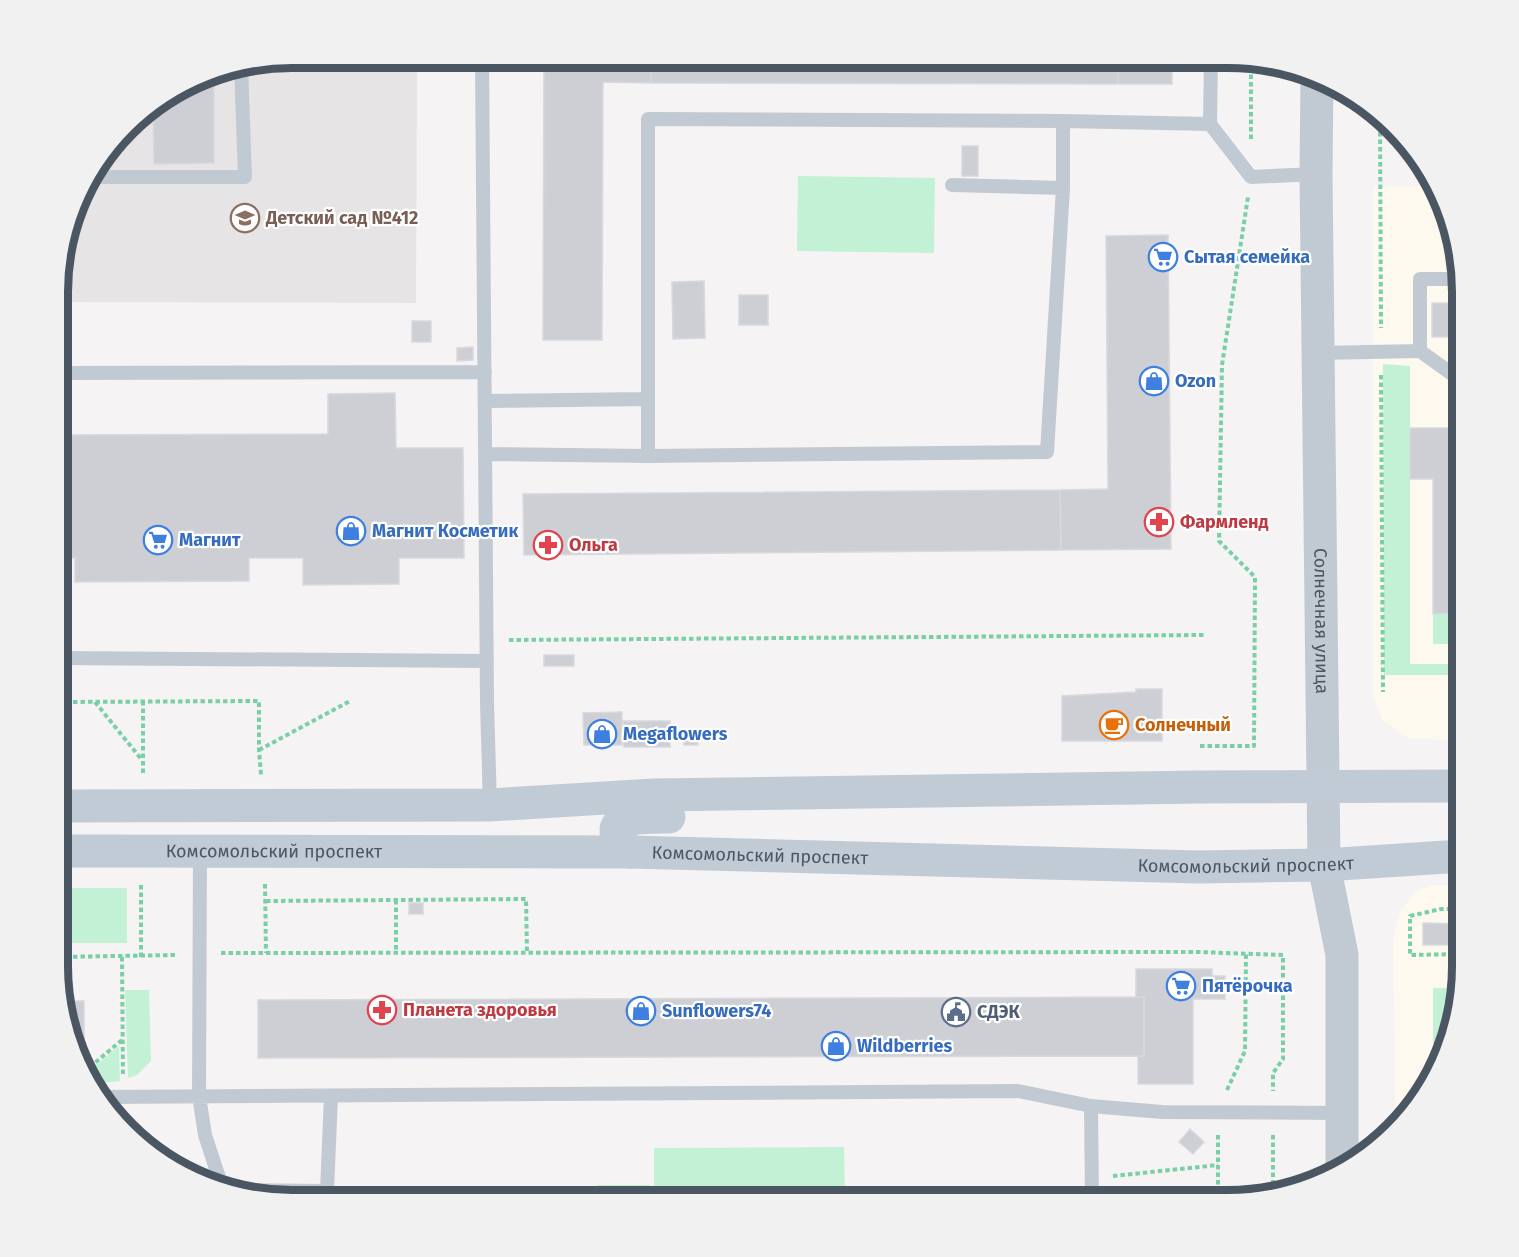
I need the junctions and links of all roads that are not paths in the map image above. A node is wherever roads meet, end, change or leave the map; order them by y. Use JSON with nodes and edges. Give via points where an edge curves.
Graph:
{"nodes":[{"id":1,"x":482,"y":68,"type":"edge"},
{"id":2,"x":1211,"y":68,"type":"edge"},
{"id":3,"x":242,"y":73,"type":"edge"},
{"id":4,"x":1317,"y":87,"type":"edge"},
{"id":5,"x":1063,"y":121,"type":"junction"},
{"id":6,"x":1210,"y":124,"type":"junction"},
{"id":7,"x":1316,"y":174,"type":"junction"},
{"id":8,"x":100,"y":177,"type":"edge"},
{"id":9,"x":952,"y":185,"type":"dead end"},
{"id":10,"x":1064,"y":188,"type":"junction"},
{"id":11,"x":1451,"y":279,"type":"edge"},
{"id":12,"x":1420,"y":351,"type":"junction"},
{"id":13,"x":1318,"y":353,"type":"junction"},
{"id":14,"x":485,"y":372,"type":"junction"},
{"id":15,"x":68,"y":373,"type":"edge"},
{"id":16,"x":1452,"y":374,"type":"edge"},
{"id":17,"x":648,"y":399,"type":"junction"},
{"id":18,"x":485,"y":401,"type":"junction"},
{"id":19,"x":485,"y":454,"type":"junction"},
{"id":20,"x":648,"y":456,"type":"junction"},
{"id":21,"x":68,"y":658,"type":"edge"},
{"id":22,"x":487,"y":661,"type":"junction"},
{"id":23,"x":1452,"y":786,"type":"edge"},
{"id":24,"x":1323,"y":787,"type":"junction"},
{"id":25,"x":729,"y":795,"type":"junction"},
{"id":26,"x":200,"y":805,"type":"junction"},
{"id":27,"x":490,"y":805,"type":"junction"},
{"id":28,"x":68,"y":806,"type":"edge"},
{"id":29,"x":68,"y":838,"type":"edge"},
{"id":30,"x":68,"y":851,"type":"edge"},
{"id":31,"x":200,"y":851,"type":"junction"},
{"id":32,"x":630,"y":852,"type":"junction"},
{"id":33,"x":1452,"y":857,"type":"edge"},
{"id":34,"x":1324,"y":866,"type":"junction"},
{"id":35,"x":199,"y":1096,"type":"junction"},
{"id":36,"x":331,"y":1096,"type":"junction"},
{"id":37,"x":110,"y":1097,"type":"edge"},
{"id":38,"x":126,"y":1097,"type":"junction"},
{"id":39,"x":115,"y":1103,"type":"edge"},
{"id":40,"x":1091,"y":1106,"type":"junction"},
{"id":41,"x":1342,"y":1113,"type":"junction"},
{"id":42,"x":1342,"y":1157,"type":"edge"},
{"id":43,"x":219,"y":1178,"type":"edge"},
{"id":44,"x":327,"y":1190,"type":"edge"},
{"id":45,"x":1092,"y":1190,"type":"edge"}],
"edges":[{"from":1,"to":14,"type":"lane"},
{"from":2,"to":6,"type":"lane"},
{"from":3,"to":8,"type":"lane","via":[[245,177]]},
{"from":4,"to":7,"type":"street","name":"Солнечная улица"},
{"from":5,"to":6,"type":"lane"},
{"from":5,"to":10,"type":"lane"},
{"from":5,"to":17,"type":"lane","via":[[648,119]]},
{"from":6,"to":7,"type":"lane","via":[[1251,177]]},
{"from":7,"to":13,"type":"street","name":"Солнечная улица"},
{"from":9,"to":10,"type":"lane"},
{"from":10,"to":20,"type":"lane","via":[[1047,452]]},
{"from":11,"to":12,"type":"lane","via":[[1420,279]]},
{"from":12,"to":13,"type":"lane"},
{"from":12,"to":16,"type":"lane"},
{"from":13,"to":24,"type":"street","name":"Солнечная улица"},
{"from":14,"to":15,"type":"lane"},
{"from":14,"to":18,"type":"lane"},
{"from":17,"to":18,"type":"lane"},
{"from":17,"to":20,"type":"lane"},
{"from":18,"to":19,"type":"lane"},
{"from":19,"to":20,"type":"lane"},
{"from":19,"to":22,"type":"lane"},
{"from":21,"to":22,"type":"lane"},
{"from":22,"to":27,"type":"lane"},
{"from":23,"to":24,"type":"main road"},
{"from":24,"to":25,"type":"main road"},
{"from":24,"to":34,"type":"street","name":"Солнечная улица"},
{"from":25,"to":27,"type":"main road","via":[[654,795]]},
{"from":25,"to":32,"type":"main road","via":[[684,817],[622,821],[616,834]]},
{"from":26,"to":27,"type":"main road"},
{"from":26,"to":28,"type":"main road"},
{"from":26,"to":31,"type":"main road"},
{"from":28,"to":29,"type":"main road","via":[[94,810],[103,823],[95,835]]},
{"from":30,"to":31,"type":"main road","name":"Комсомольский проспект"},
{"from":31,"to":32,"type":"main road","name":"Комсомольский проспект"},
{"from":31,"to":35,"type":"lane"},
{"from":32,"to":34,"type":"main road","name":"Комсомольский проспект","via":[[1199,867]]},
{"from":33,"to":34,"type":"main road","name":"Комсомольский проспект"},
{"from":34,"to":41,"type":"street","name":"Солнечная улица","via":[[1342,954]]},
{"from":35,"to":36,"type":"lane"},
{"from":35,"to":38,"type":"lane"},
{"from":35,"to":43,"type":"lane","via":[[205,1135]]},
{"from":36,"to":40,"type":"lane","via":[[1018,1091]]},
{"from":36,"to":44,"type":"lane"},
{"from":37,"to":38,"type":"lane"},
{"from":38,"to":39,"type":"lane"},
{"from":40,"to":41,"type":"lane","via":[[1162,1112]]},
{"from":40,"to":45,"type":"lane"},
{"from":41,"to":42,"type":"street","name":"Солнечная улица"}]}
